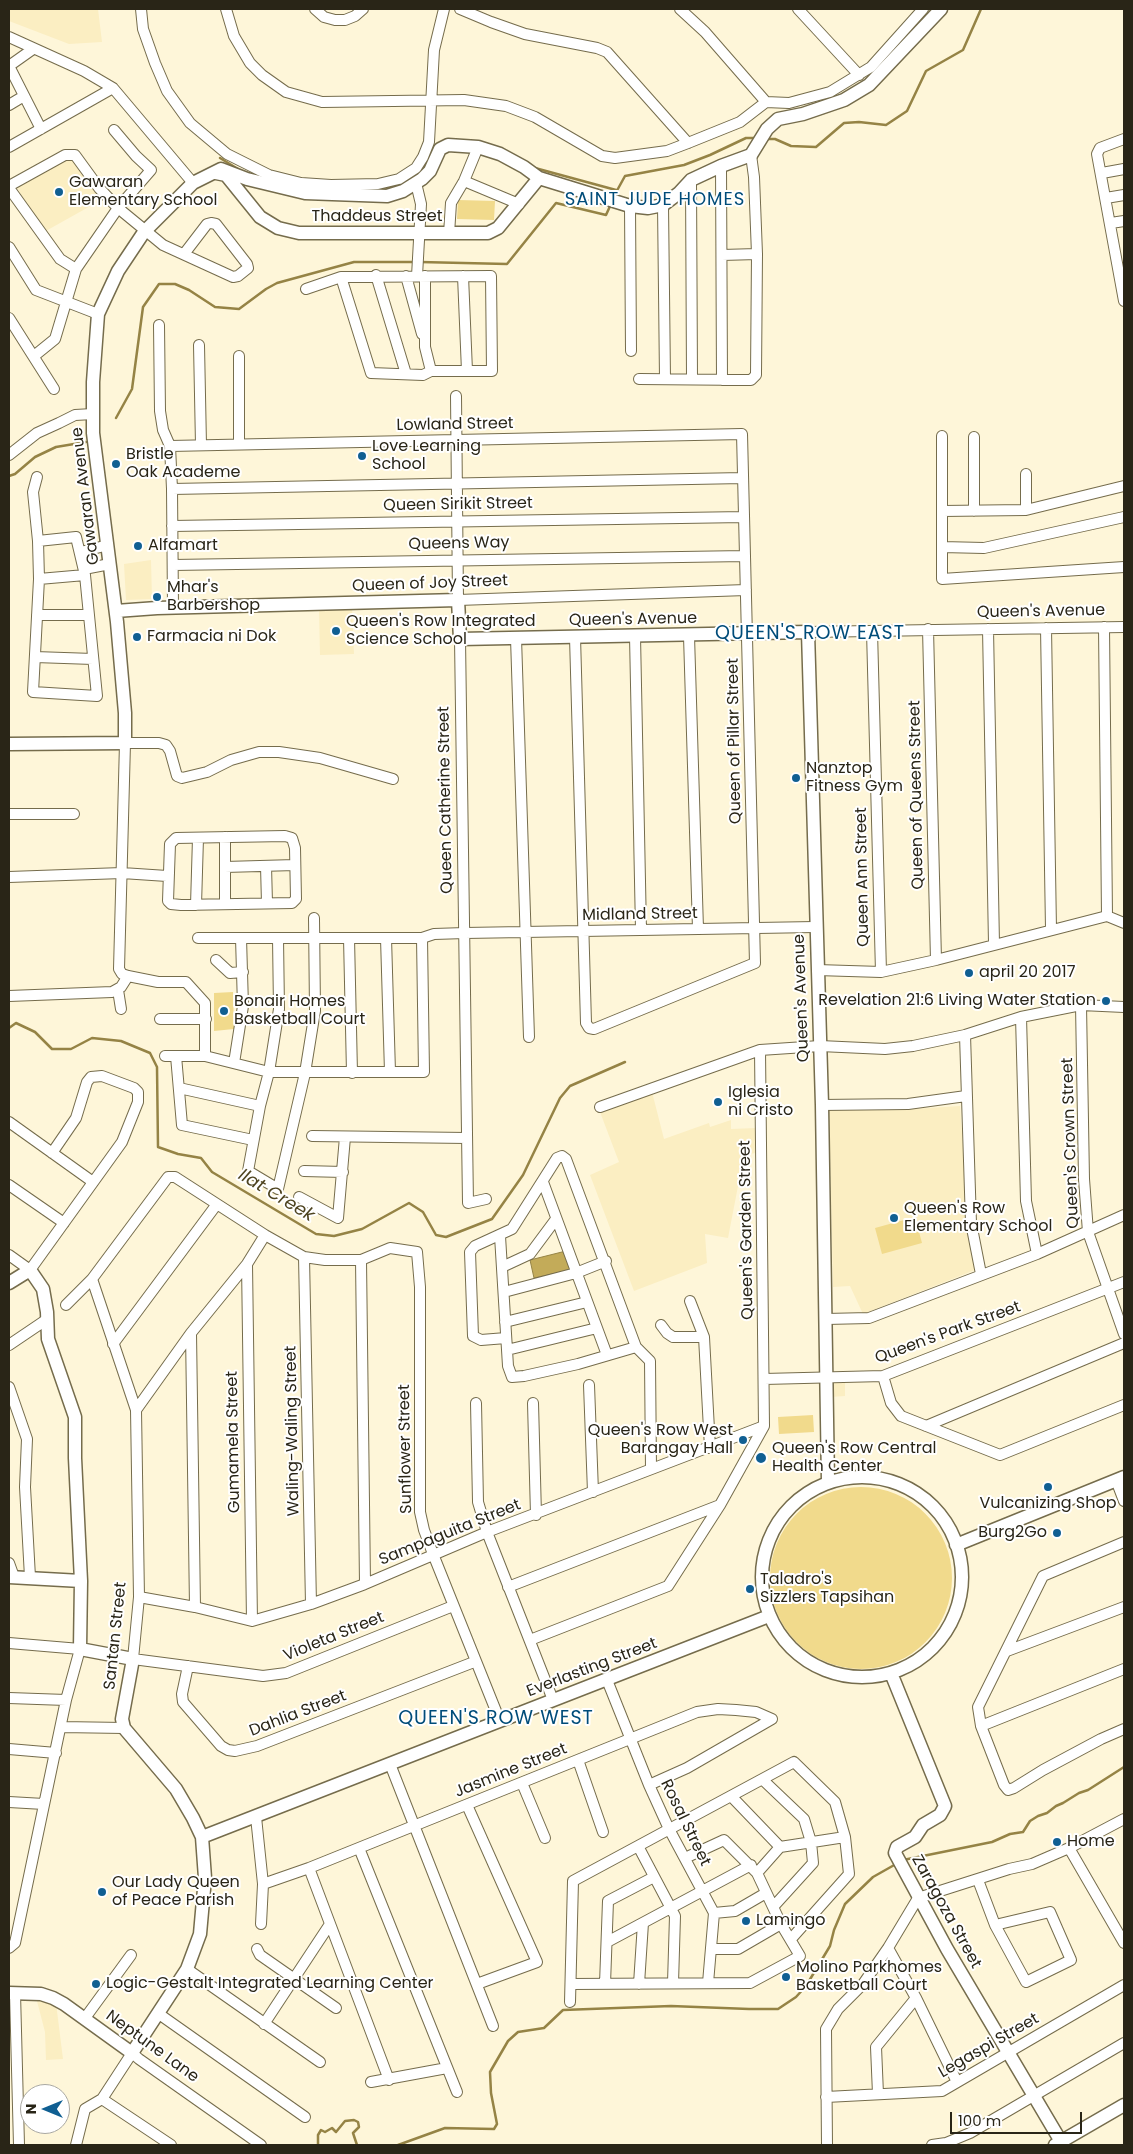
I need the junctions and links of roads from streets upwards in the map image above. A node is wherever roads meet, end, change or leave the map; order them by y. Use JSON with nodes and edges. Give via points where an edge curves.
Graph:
{"nodes":[{"id":1,"x":141,"y":9,"type":"edge"},
{"id":2,"x":226,"y":9,"type":"edge"},
{"id":3,"x":315,"y":9,"type":"edge"},
{"id":4,"x":363,"y":9,"type":"edge"},
{"id":5,"x":444,"y":9,"type":"edge"},
{"id":6,"x":460,"y":9,"type":"edge"},
{"id":7,"x":680,"y":9,"type":"edge"},
{"id":8,"x":798,"y":9,"type":"edge"},
{"id":9,"x":923,"y":9,"type":"edge"},
{"id":10,"x":941,"y":9,"type":"edge"},
{"id":11,"x":9,"y":37,"type":"edge"},
{"id":12,"x":33,"y":50,"type":"junction"},
{"id":13,"x":9,"y":66,"type":"edge"},
{"id":14,"x":859,"y":75,"type":"junction"},
{"id":15,"x":113,"y":88,"type":"junction"},
{"id":16,"x":24,"y":96,"type":"junction"},
{"id":17,"x":432,"y":100,"type":"junction"},
{"id":18,"x":766,"y":102,"type":"junction"},
{"id":19,"x":9,"y":105,"type":"edge"},
{"id":20,"x":41,"y":129,"type":"junction"},
{"id":21,"x":114,"y":130,"type":"dead end"},
{"id":22,"x":1124,"y":139,"type":"edge"},
{"id":23,"x":688,"y":143,"type":"junction"},
{"id":24,"x":9,"y":147,"type":"edge"},
{"id":25,"x":478,"y":147,"type":"junction"},
{"id":26,"x":751,"y":155,"type":"junction"},
{"id":27,"x":721,"y":166,"type":"junction"},
{"id":28,"x":1124,"y":169,"type":"edge"},
{"id":29,"x":214,"y":172,"type":"junction"},
{"id":30,"x":1102,"y":173,"type":"junction"},
{"id":31,"x":540,"y":178,"type":"junction"},
{"id":32,"x":691,"y":180,"type":"junction"},
{"id":33,"x":464,"y":181,"type":"junction"},
{"id":34,"x":193,"y":183,"type":"junction"},
{"id":35,"x":416,"y":184,"type":"junction"},
{"id":36,"x":9,"y":187,"type":"edge"},
{"id":37,"x":1124,"y":195,"type":"edge"},
{"id":38,"x":1106,"y":198,"type":"junction"},
{"id":39,"x":519,"y":204,"type":"junction"},
{"id":40,"x":663,"y":205,"type":"junction"},
{"id":41,"x":630,"y":206,"type":"junction"},
{"id":42,"x":118,"y":208,"type":"junction"},
{"id":43,"x":1124,"y":221,"type":"edge"},
{"id":44,"x":1111,"y":224,"type":"junction"},
{"id":45,"x":144,"y":232,"type":"junction"},
{"id":46,"x":420,"y":234,"type":"junction"},
{"id":47,"x":449,"y":234,"type":"junction"},
{"id":48,"x":9,"y":247,"type":"edge"},
{"id":49,"x":1120,"y":247,"type":"edge"},
{"id":50,"x":184,"y":254,"type":"junction"},
{"id":51,"x":757,"y":254,"type":"junction"},
{"id":52,"x":722,"y":255,"type":"junction"},
{"id":53,"x":76,"y":269,"type":"junction"},
{"id":54,"x":1122,"y":272,"type":"edge"},
{"id":55,"x":420,"y":273,"type":"junction"},
{"id":56,"x":376,"y":275,"type":"junction"},
{"id":57,"x":406,"y":276,"type":"junction"},
{"id":58,"x":463,"y":276,"type":"junction"},
{"id":59,"x":341,"y":277,"type":"junction"},
{"id":60,"x":306,"y":289,"type":"dead end"},
{"id":61,"x":1124,"y":298,"type":"edge"},
{"id":62,"x":67,"y":301,"type":"junction"},
{"id":63,"x":98,"y":314,"type":"junction"},
{"id":64,"x":9,"y":318,"type":"edge"},
{"id":65,"x":159,"y":325,"type":"dead end"},
{"id":66,"x":199,"y":346,"type":"dead end"},
{"id":67,"x":425,"y":347,"type":"junction"},
{"id":68,"x":632,"y":351,"type":"dead end"},
{"id":69,"x":34,"y":356,"type":"junction"},
{"id":70,"x":239,"y":356,"type":"dead end"},
{"id":71,"x":430,"y":371,"type":"junction"},
{"id":72,"x":468,"y":371,"type":"junction"},
{"id":73,"x":406,"y":374,"type":"junction"},
{"id":74,"x":639,"y":379,"type":"dead end"},
{"id":75,"x":665,"y":379,"type":"junction"},
{"id":76,"x":692,"y":380,"type":"junction"},
{"id":77,"x":722,"y":380,"type":"junction"},
{"id":78,"x":54,"y":389,"type":"dead end"},
{"id":79,"x":456,"y":396,"type":"dead end"},
{"id":80,"x":93,"y":414,"type":"junction"},
{"id":81,"x":742,"y":434,"type":"joint"},
{"id":82,"x":942,"y":436,"type":"dead end"},
{"id":83,"x":974,"y":437,"type":"dead end"},
{"id":84,"x":456,"y":440,"type":"junction"},
{"id":85,"x":239,"y":444,"type":"junction"},
{"id":86,"x":201,"y":445,"type":"junction"},
{"id":87,"x":170,"y":446,"type":"junction"},
{"id":88,"x":9,"y":455,"type":"edge"},
{"id":89,"x":1026,"y":474,"type":"dead end"},
{"id":90,"x":37,"y":477,"type":"dead end"},
{"id":91,"x":743,"y":478,"type":"junction"},
{"id":92,"x":457,"y":483,"type":"junction"},
{"id":93,"x":1124,"y":486,"type":"edge"},
{"id":94,"x":172,"y":488,"type":"junction"},
{"id":95,"x":1026,"y":510,"type":"junction"},
{"id":96,"x":942,"y":511,"type":"junction"},
{"id":97,"x":974,"y":511,"type":"junction"},
{"id":98,"x":744,"y":517,"type":"junction"},
{"id":99,"x":1124,"y":517,"type":"edge"},
{"id":100,"x":457,"y":520,"type":"junction"},
{"id":101,"x":172,"y":526,"type":"junction"},
{"id":102,"x":38,"y":541,"type":"junction"},
{"id":103,"x":108,"y":545,"type":"junction"},
{"id":104,"x":942,"y":547,"type":"junction"},
{"id":105,"x":81,"y":552,"type":"junction"},
{"id":106,"x":745,"y":556,"type":"junction"},
{"id":107,"x":458,"y":559,"type":"junction"},
{"id":108,"x":110,"y":564,"type":"junction"},
{"id":109,"x":173,"y":565,"type":"junction"},
{"id":110,"x":1124,"y":567,"type":"edge"},
{"id":111,"x":84,"y":572,"type":"junction"},
{"id":112,"x":39,"y":579,"type":"junction"},
{"id":113,"x":746,"y":590,"type":"junction"},
{"id":114,"x":458,"y":600,"type":"junction"},
{"id":115,"x":173,"y":608,"type":"junction"},
{"id":116,"x":116,"y":611,"type":"junction"},
{"id":117,"x":37,"y":615,"type":"junction"},
{"id":118,"x":88,"y":615,"type":"junction"},
{"id":119,"x":1104,"y":627,"type":"junction"},
{"id":120,"x":1124,"y":627,"type":"edge"},
{"id":121,"x":1046,"y":628,"type":"junction"},
{"id":122,"x":928,"y":629,"type":"junction"},
{"id":123,"x":988,"y":629,"type":"junction"},
{"id":124,"x":872,"y":631,"type":"junction"},
{"id":125,"x":808,"y":632,"type":"junction"},
{"id":126,"x":748,"y":635,"type":"junction"},
{"id":127,"x":634,"y":636,"type":"junction"},
{"id":128,"x":690,"y":636,"type":"junction"},
{"id":129,"x":575,"y":637,"type":"junction"},
{"id":130,"x":516,"y":638,"type":"junction"},
{"id":131,"x":460,"y":639,"type":"junction"},
{"id":132,"x":35,"y":657,"type":"junction"},
{"id":133,"x":93,"y":658,"type":"junction"},
{"id":134,"x":9,"y":744,"type":"edge"},
{"id":135,"x":125,"y":744,"type":"junction"},
{"id":136,"x":393,"y":779,"type":"dead end"},
{"id":137,"x":9,"y":814,"type":"edge"},
{"id":138,"x":74,"y":814,"type":"dead end"},
{"id":139,"x":226,"y":837,"type":"junction"},
{"id":140,"x":198,"y":838,"type":"junction"},
{"id":141,"x":295,"y":865,"type":"junction"},
{"id":142,"x":266,"y":866,"type":"junction"},
{"id":143,"x":226,"y":867,"type":"junction"},
{"id":144,"x":122,"y":873,"type":"junction"},
{"id":145,"x":168,"y":876,"type":"junction"},
{"id":146,"x":9,"y":877,"type":"edge"},
{"id":147,"x":225,"y":904,"type":"junction"},
{"id":148,"x":267,"y":904,"type":"junction"},
{"id":149,"x":196,"y":905,"type":"junction"},
{"id":150,"x":1107,"y":916,"type":"junction"},
{"id":151,"x":314,"y":918,"type":"dead end"},
{"id":152,"x":1124,"y":922,"type":"edge"},
{"id":153,"x":815,"y":927,"type":"junction"},
{"id":154,"x":755,"y":928,"type":"junction"},
{"id":155,"x":698,"y":929,"type":"junction"},
{"id":156,"x":1051,"y":929,"type":"junction"},
{"id":157,"x":641,"y":930,"type":"junction"},
{"id":158,"x":584,"y":931,"type":"junction"},
{"id":159,"x":527,"y":932,"type":"junction"},
{"id":160,"x":465,"y":933,"type":"junction"},
{"id":161,"x":198,"y":938,"type":"dead end"},
{"id":162,"x":241,"y":938,"type":"junction"},
{"id":163,"x":278,"y":938,"type":"junction"},
{"id":164,"x":314,"y":938,"type":"junction"},
{"id":165,"x":349,"y":938,"type":"junction"},
{"id":166,"x":386,"y":938,"type":"junction"},
{"id":167,"x":422,"y":938,"type":"junction"},
{"id":168,"x":994,"y":944,"type":"junction"},
{"id":169,"x":216,"y":960,"type":"dead end"},
{"id":170,"x":936,"y":960,"type":"junction"},
{"id":171,"x":817,"y":970,"type":"junction"},
{"id":172,"x":243,"y":972,"type":"junction"},
{"id":173,"x":881,"y":972,"type":"junction"},
{"id":174,"x":128,"y":976,"type":"junction"},
{"id":175,"x":118,"y":990,"type":"junction"},
{"id":176,"x":9,"y":996,"type":"edge"},
{"id":177,"x":1081,"y":1005,"type":"junction"},
{"id":178,"x":1124,"y":1007,"type":"edge"},
{"id":179,"x":121,"y":1009,"type":"dead end"},
{"id":180,"x":1021,"y":1016,"type":"junction"},
{"id":181,"x":160,"y":1019,"type":"dead end"},
{"id":182,"x":206,"y":1019,"type":"junction"},
{"id":183,"x":965,"y":1035,"type":"junction"},
{"id":184,"x":529,"y":1038,"type":"dead end"},
{"id":185,"x":820,"y":1046,"type":"junction"},
{"id":186,"x":760,"y":1050,"type":"junction"},
{"id":187,"x":165,"y":1056,"type":"dead end"},
{"id":188,"x":176,"y":1056,"type":"junction"},
{"id":189,"x":206,"y":1056,"type":"junction"},
{"id":190,"x":234,"y":1063,"type":"junction"},
{"id":191,"x":270,"y":1072,"type":"junction"},
{"id":192,"x":390,"y":1072,"type":"junction"},
{"id":193,"x":305,"y":1073,"type":"junction"},
{"id":194,"x":352,"y":1073,"type":"junction"},
{"id":195,"x":179,"y":1088,"type":"junction"},
{"id":196,"x":966,"y":1096,"type":"junction"},
{"id":197,"x":822,"y":1105,"type":"junction"},
{"id":198,"x":260,"y":1106,"type":"junction"},
{"id":199,"x":600,"y":1107,"type":"dead end"},
{"id":200,"x":9,"y":1122,"type":"edge"},
{"id":201,"x":312,"y":1136,"type":"dead end"},
{"id":202,"x":345,"y":1137,"type":"junction"},
{"id":203,"x":468,"y":1138,"type":"junction"},
{"id":204,"x":253,"y":1140,"type":"junction"},
{"id":205,"x":52,"y":1153,"type":"junction"},
{"id":206,"x":304,"y":1171,"type":"dead end"},
{"id":207,"x":343,"y":1172,"type":"junction"},
{"id":208,"x":93,"y":1182,"type":"junction"},
{"id":209,"x":543,"y":1182,"type":"junction"},
{"id":210,"x":9,"y":1185,"type":"edge"},
{"id":211,"x":299,"y":1198,"type":"dead end"},
{"id":212,"x":486,"y":1199,"type":"dead end"},
{"id":213,"x":217,"y":1204,"type":"junction"},
{"id":214,"x":1124,"y":1215,"type":"edge"},
{"id":215,"x":556,"y":1219,"type":"junction"},
{"id":216,"x":64,"y":1223,"type":"junction"},
{"id":217,"x":1088,"y":1232,"type":"junction"},
{"id":218,"x":265,"y":1236,"type":"junction"},
{"id":219,"x":500,"y":1236,"type":"junction"},
{"id":220,"x":1037,"y":1254,"type":"junction"},
{"id":221,"x":9,"y":1255,"type":"edge"},
{"id":222,"x":304,"y":1257,"type":"junction"},
{"id":223,"x":361,"y":1260,"type":"junction"},
{"id":224,"x":606,"y":1261,"type":"junction"},
{"id":225,"x":247,"y":1264,"type":"junction"},
{"id":226,"x":502,"y":1267,"type":"junction"},
{"id":227,"x":30,"y":1270,"type":"junction"},
{"id":228,"x":576,"y":1273,"type":"junction"},
{"id":229,"x":981,"y":1274,"type":"junction"},
{"id":230,"x":92,"y":1279,"type":"junction"},
{"id":231,"x":1124,"y":1282,"type":"edge"},
{"id":232,"x":9,"y":1283,"type":"edge"},
{"id":233,"x":1108,"y":1288,"type":"junction"},
{"id":234,"x":504,"y":1292,"type":"junction"},
{"id":235,"x":690,"y":1301,"type":"dead end"},
{"id":236,"x":587,"y":1302,"type":"junction"},
{"id":237,"x":66,"y":1305,"type":"dead end"},
{"id":238,"x":826,"y":1318,"type":"junction"},
{"id":239,"x":46,"y":1320,"type":"junction"},
{"id":240,"x":506,"y":1322,"type":"junction"},
{"id":241,"x":661,"y":1325,"type":"dead end"},
{"id":242,"x":597,"y":1328,"type":"junction"},
{"id":243,"x":192,"y":1333,"type":"junction"},
{"id":244,"x":1124,"y":1334,"type":"edge"},
{"id":245,"x":704,"y":1337,"type":"junction"},
{"id":246,"x":506,"y":1338,"type":"junction"},
{"id":247,"x":1124,"y":1343,"type":"edge"},
{"id":248,"x":113,"y":1344,"type":"junction"},
{"id":249,"x":9,"y":1345,"type":"edge"},
{"id":250,"x":636,"y":1347,"type":"junction"},
{"id":251,"x":507,"y":1350,"type":"junction"},
{"id":252,"x":607,"y":1355,"type":"junction"},
{"id":253,"x":883,"y":1376,"type":"junction"},
{"id":254,"x":827,"y":1378,"type":"junction"},
{"id":255,"x":764,"y":1379,"type":"junction"},
{"id":256,"x":589,"y":1384,"type":"dead end"},
{"id":257,"x":9,"y":1387,"type":"edge"},
{"id":258,"x":476,"y":1404,"type":"dead end"},
{"id":259,"x":533,"y":1404,"type":"dead end"},
{"id":260,"x":1124,"y":1405,"type":"edge"},
{"id":261,"x":136,"y":1410,"type":"junction"},
{"id":262,"x":764,"y":1426,"type":"junction"},
{"id":263,"x":926,"y":1426,"type":"junction"},
{"id":264,"x":710,"y":1448,"type":"junction"},
{"id":265,"x":651,"y":1470,"type":"junction"},
{"id":266,"x":1120,"y":1479,"type":"edge"},
{"id":267,"x":828,"y":1482,"type":"junction"},
{"id":268,"x":594,"y":1492,"type":"junction"},
{"id":269,"x":1124,"y":1501,"type":"edge"},
{"id":270,"x":720,"y":1505,"type":"junction"},
{"id":271,"x":536,"y":1514,"type":"junction"},
{"id":272,"x":488,"y":1532,"type":"junction"},
{"id":273,"x":1124,"y":1542,"type":"edge"},
{"id":274,"x":956,"y":1545,"type":"junction"},
{"id":275,"x":433,"y":1554,"type":"junction"},
{"id":276,"x":9,"y":1563,"type":"edge"},
{"id":277,"x":11,"y":1577,"type":"edge"},
{"id":278,"x":30,"y":1577,"type":"junction"},
{"id":279,"x":82,"y":1581,"type":"junction"},
{"id":280,"x":365,"y":1584,"type":"junction"},
{"id":281,"x":508,"y":1587,"type":"junction"},
{"id":282,"x":139,"y":1598,"type":"junction"},
{"id":283,"x":311,"y":1604,"type":"junction"},
{"id":284,"x":453,"y":1606,"type":"junction"},
{"id":285,"x":194,"y":1607,"type":"junction"},
{"id":286,"x":1124,"y":1607,"type":"edge"},
{"id":287,"x":769,"y":1616,"type":"junction"},
{"id":288,"x":252,"y":1621,"type":"junction"},
{"id":289,"x":530,"y":1640,"type":"junction"},
{"id":290,"x":9,"y":1643,"type":"edge"},
{"id":291,"x":80,"y":1648,"type":"junction"},
{"id":292,"x":1006,"y":1651,"type":"junction"},
{"id":293,"x":133,"y":1659,"type":"junction"},
{"id":294,"x":474,"y":1662,"type":"junction"},
{"id":295,"x":188,"y":1666,"type":"junction"},
{"id":296,"x":1124,"y":1669,"type":"edge"},
{"id":297,"x":891,"y":1673,"type":"junction"},
{"id":298,"x":607,"y":1680,"type":"junction"},
{"id":299,"x":9,"y":1698,"type":"edge"},
{"id":300,"x":66,"y":1700,"type":"junction"},
{"id":301,"x":553,"y":1700,"type":"junction"},
{"id":302,"x":500,"y":1721,"type":"junction"},
{"id":303,"x":981,"y":1726,"type":"junction"},
{"id":304,"x":61,"y":1728,"type":"junction"},
{"id":305,"x":124,"y":1728,"type":"junction"},
{"id":306,"x":1124,"y":1729,"type":"edge"},
{"id":307,"x":630,"y":1739,"type":"junction"},
{"id":308,"x":9,"y":1749,"type":"edge"},
{"id":309,"x":56,"y":1753,"type":"junction"},
{"id":310,"x":578,"y":1760,"type":"junction"},
{"id":311,"x":390,"y":1764,"type":"junction"},
{"id":312,"x":763,"y":1780,"type":"junction"},
{"id":313,"x":522,"y":1783,"type":"junction"},
{"id":314,"x":649,"y":1785,"type":"junction"},
{"id":315,"x":731,"y":1796,"type":"junction"},
{"id":316,"x":9,"y":1802,"type":"edge"},
{"id":317,"x":44,"y":1804,"type":"junction"},
{"id":318,"x":467,"y":1805,"type":"junction"},
{"id":319,"x":256,"y":1816,"type":"junction"},
{"id":320,"x":1124,"y":1819,"type":"edge"},
{"id":321,"x":415,"y":1826,"type":"junction"},
{"id":322,"x":669,"y":1829,"type":"junction"},
{"id":323,"x":603,"y":1832,"type":"dead end"},
{"id":324,"x":202,"y":1837,"type":"junction"},
{"id":325,"x":845,"y":1837,"type":"junction"},
{"id":326,"x":545,"y":1838,"type":"dead end"},
{"id":327,"x":811,"y":1842,"type":"junction"},
{"id":328,"x":638,"y":1846,"type":"junction"},
{"id":329,"x":780,"y":1846,"type":"junction"},
{"id":330,"x":359,"y":1848,"type":"junction"},
{"id":331,"x":1069,"y":1848,"type":"junction"},
{"id":332,"x":685,"y":1858,"type":"junction"},
{"id":333,"x":309,"y":1868,"type":"junction"},
{"id":334,"x":754,"y":1869,"type":"junction"},
{"id":335,"x":654,"y":1877,"type":"junction"},
{"id":336,"x":978,"y":1880,"type":"junction"},
{"id":337,"x":263,"y":1884,"type":"junction"},
{"id":338,"x":702,"y":1891,"type":"junction"},
{"id":339,"x":766,"y":1893,"type":"junction"},
{"id":340,"x":918,"y":1898,"type":"junction"},
{"id":341,"x":774,"y":1906,"type":"junction"},
{"id":342,"x":670,"y":1909,"type":"junction"},
{"id":343,"x":714,"y":1913,"type":"junction"},
{"id":344,"x":261,"y":1924,"type":"dead end"},
{"id":345,"x":330,"y":1924,"type":"junction"},
{"id":346,"x":643,"y":1924,"type":"junction"},
{"id":347,"x":782,"y":1924,"type":"junction"},
{"id":348,"x":996,"y":1925,"type":"junction"},
{"id":349,"x":791,"y":1939,"type":"junction"},
{"id":350,"x":607,"y":1942,"type":"junction"},
{"id":351,"x":1124,"y":1943,"type":"edge"},
{"id":352,"x":9,"y":1948,"type":"edge"},
{"id":353,"x":888,"y":1948,"type":"junction"},
{"id":354,"x":257,"y":1949,"type":"dead end"},
{"id":355,"x":711,"y":1949,"type":"junction"},
{"id":356,"x":131,"y":1955,"type":"dead end"},
{"id":357,"x":187,"y":1969,"type":"junction"},
{"id":358,"x":294,"y":1978,"type":"junction"},
{"id":359,"x":672,"y":1983,"type":"junction"},
{"id":360,"x":708,"y":1983,"type":"junction"},
{"id":361,"x":477,"y":1984,"type":"junction"},
{"id":362,"x":570,"y":1984,"type":"junction"},
{"id":363,"x":604,"y":1984,"type":"junction"},
{"id":364,"x":639,"y":1984,"type":"junction"},
{"id":365,"x":1124,"y":1985,"type":"edge"},
{"id":366,"x":12,"y":1993,"type":"edge"},
{"id":367,"x":916,"y":1998,"type":"junction"},
{"id":368,"x":570,"y":2002,"type":"dead end"},
{"id":369,"x":336,"y":2008,"type":"dead end"},
{"id":370,"x":159,"y":2014,"type":"junction"},
{"id":371,"x":85,"y":2018,"type":"junction"},
{"id":372,"x":264,"y":2024,"type":"junction"},
{"id":373,"x":493,"y":2026,"type":"dead end"},
{"id":374,"x":1124,"y":2043,"type":"edge"},
{"id":375,"x":1008,"y":2052,"type":"junction"},
{"id":376,"x":132,"y":2053,"type":"junction"},
{"id":377,"x":320,"y":2062,"type":"dead end"},
{"id":378,"x":446,"y":2068,"type":"junction"},
{"id":379,"x":389,"y":2080,"type":"junction"},
{"id":380,"x":372,"y":2082,"type":"dead end"},
{"id":381,"x":957,"y":2082,"type":"junction"},
{"id":382,"x":457,"y":2092,"type":"dead end"},
{"id":383,"x":878,"y":2094,"type":"junction"},
{"id":384,"x":1033,"y":2096,"type":"junction"},
{"id":385,"x":826,"y":2097,"type":"junction"},
{"id":386,"x":102,"y":2098,"type":"junction"},
{"id":387,"x":1124,"y":2105,"type":"edge"},
{"id":388,"x":1124,"y":2112,"type":"edge"},
{"id":389,"x":304,"y":2117,"type":"dead end"},
{"id":390,"x":1061,"y":2144,"type":"edge"},
{"id":391,"x":19,"y":2145,"type":"edge"},
{"id":392,"x":76,"y":2145,"type":"edge"},
{"id":393,"x":172,"y":2145,"type":"edge"},
{"id":394,"x":262,"y":2145,"type":"edge"},
{"id":395,"x":827,"y":2145,"type":"edge"},
{"id":396,"x":932,"y":2145,"type":"edge"}],
"edges":[{"from":1,"to":17,"type":"street","via":[[143,29],[167,91],[190,123],[227,154],[269,175],[301,183],[331,185],[378,184],[400,179],[416,168],[424,157],[430,142]]},
{"from":2,"to":17,"type":"street","via":[[234,36],[250,63],[286,92],[322,102]]},
{"from":3,"to":4,"type":"street","via":[[334,20],[345,20]]},
{"from":5,"to":17,"type":"street","via":[[434,50]]},
{"from":6,"to":23,"type":"street","via":[[525,34],[607,52]]},
{"from":7,"to":18,"type":"street","via":[[705,32]]},
{"from":8,"to":14,"type":"street"},
{"from":9,"to":14,"type":"street","via":[[871,67]]},
{"from":10,"to":26,"type":"street","via":[[870,85],[844,100],[778,119],[767,129]]},
{"from":11,"to":12,"type":"street"},
{"from":12,"to":13,"type":"street"},
{"from":12,"to":15,"type":"street","via":[[84,71]]},
{"from":13,"to":16,"type":"street"},
{"from":14,"to":18,"type":"street","via":[[830,92],[805,100]]},
{"from":15,"to":20,"type":"street"},
{"from":15,"to":34,"type":"street"},
{"from":16,"to":19,"type":"street"},
{"from":16,"to":20,"type":"street"},
{"from":17,"to":23,"type":"street","via":[[486,102],[522,110],[602,156],[636,157]]},
{"from":18,"to":23,"type":"street","via":[[740,122]]},
{"from":20,"to":24,"type":"street"},
{"from":21,"to":42,"type":"street","via":[[151,170]]},
{"from":22,"to":30,"type":"street","via":[[1097,151]]},
{"from":25,"to":31,"type":"street","via":[[500,154]]},
{"from":25,"to":33,"type":"street"},
{"from":25,"to":35,"type":"street","via":[[443,146],[430,171]]},
{"from":26,"to":27,"type":"street"},
{"from":26,"to":51,"type":"street"},
{"from":27,"to":32,"type":"street"},
{"from":27,"to":52,"type":"street"},
{"from":28,"to":30,"type":"street"},
{"from":29,"to":34,"type":"street","name":"Gawaran Avenue"},
{"from":29,"to":35,"type":"street","via":[[227,170],[255,181],[316,194],[387,196]]},
{"from":29,"to":46,"type":"street","name":"Thaddeus Street","via":[[226,175],[260,218],[278,228],[299,233]]},
{"from":30,"to":38,"type":"street"},
{"from":31,"to":39,"type":"street","name":"Thaddeus Street"},
{"from":31,"to":41,"type":"street"},
{"from":32,"to":40,"type":"street"},
{"from":32,"to":76,"type":"street"},
{"from":33,"to":39,"type":"street"},
{"from":33,"to":47,"type":"street","via":[[451,202]]},
{"from":34,"to":45,"type":"street","name":"Gawaran Avenue"},
{"from":35,"to":46,"type":"street","via":[[421,204]]},
{"from":36,"to":42,"type":"street","via":[[65,155],[75,155]]},
{"from":36,"to":53,"type":"street","via":[[60,259]]},
{"from":37,"to":38,"type":"street"},
{"from":38,"to":44,"type":"street"},
{"from":39,"to":47,"type":"street","name":"Thaddeus Street","via":[[498,228],[488,233]]},
{"from":40,"to":41,"type":"street","via":[[648,208]]},
{"from":40,"to":75,"type":"street"},
{"from":41,"to":68,"type":"street"},
{"from":42,"to":45,"type":"street"},
{"from":42,"to":53,"type":"street"},
{"from":43,"to":44,"type":"street"},
{"from":44,"to":49,"type":"street"},
{"from":45,"to":50,"type":"street"},
{"from":45,"to":63,"type":"street","name":"Gawaran Avenue","via":[[118,271]]},
{"from":46,"to":47,"type":"street","name":"Thaddeus Street"},
{"from":46,"to":55,"type":"street"},
{"from":48,"to":62,"type":"street","via":[[36,290]]},
{"from":49,"to":54,"type":"street"},
{"from":50,"to":50,"type":"street","via":[[233,277],[248,268],[216,224],[207,224]]},
{"from":51,"to":52,"type":"street"},
{"from":51,"to":77,"type":"street","via":[[756,376],[751,380]]},
{"from":52,"to":77,"type":"street"},
{"from":53,"to":62,"type":"street"},
{"from":54,"to":61,"type":"street"},
{"from":55,"to":57,"type":"street"},
{"from":55,"to":58,"type":"street"},
{"from":55,"to":67,"type":"street"},
{"from":56,"to":57,"type":"street"},
{"from":56,"to":59,"type":"street"},
{"from":56,"to":73,"type":"street"},
{"from":57,"to":67,"type":"street"},
{"from":58,"to":72,"type":"street"},
{"from":58,"to":72,"type":"street","via":[[491,276],[492,371]]},
{"from":59,"to":60,"type":"street"},
{"from":59,"to":73,"type":"street","via":[[371,373]]},
{"from":62,"to":63,"type":"street"},
{"from":62,"to":69,"type":"street","via":[[55,339]]},
{"from":63,"to":80,"type":"street","name":"Gawaran Avenue","via":[[92,382]]},
{"from":64,"to":69,"type":"street"},
{"from":65,"to":87,"type":"street","via":[[160,411]]},
{"from":66,"to":86,"type":"street"},
{"from":67,"to":71,"type":"street"},
{"from":69,"to":78,"type":"street"},
{"from":70,"to":85,"type":"street"},
{"from":71,"to":72,"type":"street"},
{"from":71,"to":73,"type":"street","via":[[423,375]]},
{"from":74,"to":75,"type":"street"},
{"from":75,"to":76,"type":"street"},
{"from":76,"to":77,"type":"street"},
{"from":79,"to":84,"type":"street","name":"Queen Catherine Street"},
{"from":80,"to":88,"type":"street","via":[[59,422],[37,433]]},
{"from":80,"to":103,"type":"street","name":"Gawaran Avenue"},
{"from":81,"to":84,"type":"street","name":"Lowland Street"},
{"from":81,"to":91,"type":"street","name":"Queen of Pillar Street"},
{"from":82,"to":96,"type":"street"},
{"from":83,"to":97,"type":"street"},
{"from":84,"to":85,"type":"street","name":"Lowland Street"},
{"from":84,"to":92,"type":"street","name":"Queen Catherine Street"},
{"from":85,"to":86,"type":"street","name":"Lowland Street"},
{"from":86,"to":87,"type":"street","name":"Lowland Street"},
{"from":87,"to":94,"type":"street"},
{"from":89,"to":95,"type":"street"},
{"from":90,"to":102,"type":"street","via":[[33,492]]},
{"from":91,"to":92,"type":"street"},
{"from":91,"to":98,"type":"street","name":"Queen of Pillar Street"},
{"from":92,"to":94,"type":"street"},
{"from":92,"to":100,"type":"street","name":"Queen Catherine Street"},
{"from":93,"to":95,"type":"street"},
{"from":94,"to":101,"type":"street"},
{"from":95,"to":97,"type":"street"},
{"from":96,"to":97,"type":"street"},
{"from":96,"to":104,"type":"street"},
{"from":98,"to":100,"type":"street","name":"Queen Sirikit Street"},
{"from":98,"to":106,"type":"street","name":"Queen of Pillar Street"},
{"from":99,"to":104,"type":"street","via":[[984,548]]},
{"from":100,"to":101,"type":"street","name":"Queen Sirikit Street"},
{"from":100,"to":107,"type":"street","name":"Queen Catherine Street"},
{"from":101,"to":109,"type":"street"},
{"from":102,"to":105,"type":"street","via":[[76,537]]},
{"from":102,"to":112,"type":"street"},
{"from":103,"to":105,"type":"street"},
{"from":103,"to":108,"type":"street","name":"Gawaran Avenue"},
{"from":104,"to":110,"type":"street","via":[[942,579]]},
{"from":105,"to":111,"type":"street"},
{"from":106,"to":107,"type":"street","name":"Queens Way"},
{"from":106,"to":113,"type":"street","name":"Queen of Pillar Street"},
{"from":107,"to":109,"type":"street","name":"Queens Way"},
{"from":107,"to":114,"type":"street","name":"Queen Catherine Street"},
{"from":108,"to":111,"type":"street"},
{"from":108,"to":116,"type":"street","name":"Gawaran Avenue"},
{"from":109,"to":115,"type":"street"},
{"from":111,"to":112,"type":"street"},
{"from":111,"to":118,"type":"street"},
{"from":112,"to":117,"type":"street"},
{"from":113,"to":114,"type":"street","name":"Queen of Joy Street"},
{"from":113,"to":126,"type":"street","name":"Queen of Pillar Street"},
{"from":114,"to":115,"type":"street","name":"Queen of Joy Street"},
{"from":114,"to":131,"type":"street","name":"Queen Catherine Street"},
{"from":115,"to":116,"type":"street","name":"Queen of Joy Street"},
{"from":116,"to":135,"type":"street","name":"Gawaran Avenue"},
{"from":117,"to":118,"type":"street"},
{"from":117,"to":132,"type":"street"},
{"from":118,"to":133,"type":"street"},
{"from":119,"to":120,"type":"street","name":"Queen's Avenue"},
{"from":119,"to":121,"type":"street","name":"Queen's Avenue"},
{"from":119,"to":150,"type":"street"},
{"from":121,"to":123,"type":"street","name":"Queen's Avenue"},
{"from":121,"to":156,"type":"street"},
{"from":122,"to":123,"type":"street","name":"Queen's Avenue"},
{"from":122,"to":124,"type":"street","name":"Queen's Avenue"},
{"from":122,"to":170,"type":"street","name":"Queen of Queens Street"},
{"from":123,"to":168,"type":"street"},
{"from":124,"to":125,"type":"street","name":"Queen's Avenue"},
{"from":124,"to":173,"type":"street","name":"Queen Ann Street"},
{"from":125,"to":126,"type":"street","name":"Queen's Avenue"},
{"from":125,"to":153,"type":"street","name":"Queen's Avenue"},
{"from":126,"to":128,"type":"street","name":"Queen's Avenue"},
{"from":126,"to":154,"type":"street","name":"Queen of Pillar Street"},
{"from":127,"to":128,"type":"street","name":"Queen's Avenue"},
{"from":127,"to":129,"type":"street","name":"Queen's Avenue"},
{"from":127,"to":157,"type":"street"},
{"from":128,"to":155,"type":"street"},
{"from":129,"to":130,"type":"street","name":"Queen's Avenue"},
{"from":129,"to":158,"type":"street"},
{"from":130,"to":131,"type":"street","name":"Queen's Avenue"},
{"from":130,"to":159,"type":"street"},
{"from":131,"to":160,"type":"street","name":"Queen Catherine Street"},
{"from":132,"to":133,"type":"street"},
{"from":132,"to":133,"type":"street","via":[[33,692],[96,696]]},
{"from":134,"to":135,"type":"street"},
{"from":135,"to":136,"type":"street","via":[[166,745],[177,776],[182,778],[259,752],[279,752],[320,758]]},
{"from":135,"to":144,"type":"street"},
{"from":137,"to":138,"type":"street"},
{"from":139,"to":140,"type":"street"},
{"from":139,"to":141,"type":"street","via":[[292,838]]},
{"from":139,"to":143,"type":"street"},
{"from":140,"to":145,"type":"street","via":[[176,838],[172,841]]},
{"from":140,"to":149,"type":"street"},
{"from":141,"to":142,"type":"street"},
{"from":141,"to":148,"type":"street","via":[[294,901]]},
{"from":142,"to":143,"type":"street"},
{"from":142,"to":148,"type":"street"},
{"from":143,"to":147,"type":"street"},
{"from":144,"to":145,"type":"street"},
{"from":144,"to":146,"type":"street"},
{"from":144,"to":174,"type":"street","via":[[119,969]]},
{"from":145,"to":149,"type":"street","via":[[168,901],[175,905]]},
{"from":147,"to":148,"type":"street"},
{"from":147,"to":149,"type":"street"},
{"from":150,"to":152,"type":"street"},
{"from":150,"to":156,"type":"street"},
{"from":151,"to":164,"type":"street"},
{"from":153,"to":154,"type":"street","name":"Midland Street"},
{"from":153,"to":171,"type":"street","name":"Queen's Avenue"},
{"from":154,"to":155,"type":"street","name":"Midland Street"},
{"from":154,"to":158,"type":"street","name":"Queen of Pillar Street","via":[[755,963],[594,1029],[586,1023]]},
{"from":155,"to":157,"type":"street","name":"Midland Street"},
{"from":156,"to":168,"type":"street"},
{"from":157,"to":158,"type":"street","name":"Midland Street"},
{"from":158,"to":159,"type":"street","name":"Midland Street"},
{"from":159,"to":160,"type":"street","name":"Midland Street"},
{"from":159,"to":184,"type":"street"},
{"from":160,"to":167,"type":"street","name":"Midland Street","via":[[434,934]]},
{"from":160,"to":203,"type":"street","name":"Queen Catherine Street"},
{"from":161,"to":162,"type":"street","name":"Midland Street"},
{"from":162,"to":163,"type":"street","name":"Midland Street"},
{"from":162,"to":172,"type":"street"},
{"from":163,"to":164,"type":"street","name":"Midland Street"},
{"from":163,"to":191,"type":"street","via":[[279,1009]]},
{"from":164,"to":165,"type":"street","name":"Midland Street"},
{"from":164,"to":193,"type":"street","via":[[315,1011]]},
{"from":165,"to":166,"type":"street","name":"Midland Street"},
{"from":165,"to":194,"type":"street"},
{"from":166,"to":167,"type":"street","name":"Midland Street"},
{"from":166,"to":192,"type":"street"},
{"from":167,"to":192,"type":"street","via":[[424,1072]]},
{"from":168,"to":170,"type":"street"},
{"from":169,"to":172,"type":"street","via":[[230,974]]},
{"from":170,"to":173,"type":"street"},
{"from":171,"to":173,"type":"street"},
{"from":171,"to":185,"type":"street","name":"Queen's Avenue"},
{"from":172,"to":190,"type":"street","via":[[243,1006]]},
{"from":174,"to":175,"type":"street"},
{"from":174,"to":182,"type":"street","via":[[158,982],[186,982],[205,1003]]},
{"from":175,"to":176,"type":"street"},
{"from":175,"to":179,"type":"street"},
{"from":177,"to":178,"type":"street"},
{"from":177,"to":180,"type":"street"},
{"from":177,"to":217,"type":"street","name":"Queen's Crown Street"},
{"from":180,"to":183,"type":"street"},
{"from":180,"to":220,"type":"street","via":[[1026,1201]]},
{"from":181,"to":182,"type":"street"},
{"from":182,"to":189,"type":"street"},
{"from":183,"to":185,"type":"street","via":[[913,1046]]},
{"from":183,"to":196,"type":"street"},
{"from":185,"to":186,"type":"street"},
{"from":185,"to":197,"type":"street","name":"Queen's Avenue"},
{"from":186,"to":199,"type":"street"},
{"from":186,"to":255,"type":"street","name":"Queen's Garden Street"},
{"from":187,"to":188,"type":"street"},
{"from":188,"to":189,"type":"street"},
{"from":188,"to":195,"type":"street"},
{"from":189,"to":190,"type":"street"},
{"from":190,"to":191,"type":"street"},
{"from":191,"to":193,"type":"street"},
{"from":191,"to":198,"type":"street"},
{"from":192,"to":194,"type":"street"},
{"from":193,"to":194,"type":"street"},
{"from":193,"to":204,"type":"street","via":[[278,1189],[248,1172]]},
{"from":195,"to":198,"type":"street"},
{"from":195,"to":204,"type":"street","via":[[182,1124]]},
{"from":196,"to":197,"type":"street","via":[[908,1104]]},
{"from":196,"to":229,"type":"street","via":[[971,1223]]},
{"from":197,"to":238,"type":"street","name":"Queen's Avenue"},
{"from":198,"to":204,"type":"street"},
{"from":200,"to":205,"type":"street"},
{"from":201,"to":202,"type":"street"},
{"from":202,"to":203,"type":"street"},
{"from":202,"to":207,"type":"street"},
{"from":203,"to":212,"type":"street","name":"Queen Catherine Street","via":[[468,1204]]},
{"from":205,"to":208,"type":"street"},
{"from":205,"to":208,"type":"street","via":[[76,1118],[91,1077],[102,1076],[134,1088],[138,1092],[138,1102],[122,1142]]},
{"from":206,"to":207,"type":"street"},
{"from":207,"to":211,"type":"street","via":[[338,1218]]},
{"from":208,"to":216,"type":"street"},
{"from":209,"to":215,"type":"street"},
{"from":209,"to":219,"type":"street","via":[[512,1229]]},
{"from":209,"to":224,"type":"street","via":[[557,1158],[566,1158]]},
{"from":210,"to":216,"type":"street"},
{"from":213,"to":218,"type":"street"},
{"from":213,"to":230,"type":"street","via":[[175,1177],[168,1177]]},
{"from":213,"to":248,"type":"street"},
{"from":214,"to":217,"type":"street"},
{"from":215,"to":226,"type":"street","via":[[530,1254]]},
{"from":215,"to":228,"type":"street"},
{"from":216,"to":227,"type":"street"},
{"from":217,"to":220,"type":"street"},
{"from":217,"to":233,"type":"street","name":"Queen's Crown Street"},
{"from":218,"to":222,"type":"street"},
{"from":218,"to":225,"type":"street"},
{"from":219,"to":226,"type":"street"},
{"from":219,"to":246,"type":"street","via":[[475,1246],[470,1252],[472,1331],[473,1336],[481,1340]]},
{"from":220,"to":229,"type":"street"},
{"from":221,"to":227,"type":"street"},
{"from":222,"to":223,"type":"street"},
{"from":222,"to":283,"type":"street","name":"Waling-Waling Street"},
{"from":223,"to":275,"type":"street","name":"Sunflower Street","via":[[390,1248],[417,1252],[420,1287],[420,1512]]},
{"from":223,"to":280,"type":"street"},
{"from":224,"to":228,"type":"street"},
{"from":224,"to":250,"type":"street"},
{"from":225,"to":243,"type":"street"},
{"from":225,"to":288,"type":"street","name":"Gumamela Street"},
{"from":226,"to":234,"type":"street"},
{"from":227,"to":232,"type":"street"},
{"from":227,"to":239,"type":"street","via":[[43,1289]]},
{"from":228,"to":234,"type":"street"},
{"from":228,"to":236,"type":"street"},
{"from":229,"to":238,"type":"street","via":[[869,1318]]},
{"from":230,"to":237,"type":"street"},
{"from":230,"to":248,"type":"street","name":"Santan Street"},
{"from":231,"to":233,"type":"street","name":"Queen's Park Street"},
{"from":233,"to":244,"type":"street","name":"Queen's Crown Street"},
{"from":233,"to":253,"type":"street","name":"Queen's Park Street"},
{"from":234,"to":240,"type":"street"},
{"from":235,"to":245,"type":"street"},
{"from":236,"to":240,"type":"street"},
{"from":236,"to":242,"type":"street"},
{"from":238,"to":254,"type":"street","name":"Queen's Avenue"},
{"from":239,"to":249,"type":"street"},
{"from":239,"to":279,"type":"street","via":[[48,1339],[75,1417]]},
{"from":240,"to":246,"type":"street"},
{"from":241,"to":245,"type":"street","via":[[672,1337]]},
{"from":242,"to":251,"type":"street"},
{"from":242,"to":252,"type":"street"},
{"from":243,"to":261,"type":"street"},
{"from":243,"to":285,"type":"street"},
{"from":245,"to":264,"type":"street"},
{"from":246,"to":251,"type":"street"},
{"from":247,"to":263,"type":"street"},
{"from":248,"to":261,"type":"street","name":"Santan Street"},
{"from":250,"to":252,"type":"street"},
{"from":250,"to":265,"type":"street","via":[[650,1361]]},
{"from":251,"to":252,"type":"street","via":[[508,1372],[512,1377]]},
{"from":253,"to":254,"type":"street","name":"Queen's Park Street"},
{"from":253,"to":263,"type":"street","via":[[898,1414]]},
{"from":254,"to":255,"type":"street","name":"Queen's Park Street"},
{"from":254,"to":267,"type":"street","name":"Queen's Avenue"},
{"from":255,"to":262,"type":"street","name":"Queen's Garden Street"},
{"from":256,"to":268,"type":"street"},
{"from":257,"to":278,"type":"street","via":[[27,1439],[25,1487]]},
{"from":258,"to":272,"type":"street","via":[[478,1502]]},
{"from":259,"to":271,"type":"street"},
{"from":260,"to":263,"type":"street","via":[[1000,1455]]},
{"from":261,"to":282,"type":"street","name":"Santan Street"},
{"from":262,"to":264,"type":"street","name":"Sampaguita Street"},
{"from":262,"to":270,"type":"street"},
{"from":264,"to":265,"type":"street","name":"Sampaguita Street"},
{"from":265,"to":268,"type":"street","name":"Sampaguita Street"},
{"from":266,"to":269,"type":"street"},
{"from":266,"to":274,"type":"street"},
{"from":267,"to":274,"type":"street","via":[[871,1477],[912,1490],[943,1519]]},
{"from":267,"to":287,"type":"street","via":[[794,1504],[770,1536],[762,1570],[763,1594]]},
{"from":268,"to":271,"type":"street","name":"Sampaguita Street"},
{"from":270,"to":281,"type":"street"},
{"from":270,"to":289,"type":"street","via":[[668,1586]]},
{"from":271,"to":272,"type":"street","name":"Sampaguita Street"},
{"from":272,"to":275,"type":"street","name":"Sampaguita Street"},
{"from":272,"to":281,"type":"street"},
{"from":273,"to":292,"type":"street","via":[[1043,1576]]},
{"from":274,"to":297,"type":"street","via":[[962,1580],[950,1625],[942,1638],[919,1660]]},
{"from":275,"to":280,"type":"street","name":"Sampaguita Street"},
{"from":275,"to":284,"type":"street","name":"Sunflower Street"},
{"from":276,"to":277,"type":"street"},
{"from":277,"to":278,"type":"street"},
{"from":278,"to":279,"type":"street"},
{"from":279,"to":291,"type":"street"},
{"from":280,"to":283,"type":"street","name":"Sampaguita Street"},
{"from":281,"to":289,"type":"street"},
{"from":282,"to":285,"type":"street","name":"Sampaguita Street"},
{"from":282,"to":293,"type":"street","name":"Santan Street"},
{"from":283,"to":288,"type":"street","name":"Sampaguita Street"},
{"from":284,"to":294,"type":"street","name":"Sunflower Street"},
{"from":284,"to":295,"type":"street","name":"Violeta Street","via":[[286,1673],[263,1676]]},
{"from":285,"to":288,"type":"street","name":"Sampaguita Street"},
{"from":286,"to":292,"type":"street"},
{"from":287,"to":297,"type":"street","via":[[785,1641],[801,1657],[819,1668],[862,1678]]},
{"from":287,"to":298,"type":"street","name":"Everlasting Street"},
{"from":289,"to":301,"type":"street"},
{"from":290,"to":291,"type":"street"},
{"from":291,"to":293,"type":"street"},
{"from":291,"to":300,"type":"street"},
{"from":292,"to":303,"type":"street","via":[[978,1707]]},
{"from":293,"to":295,"type":"street","name":"Violeta Street"},
{"from":293,"to":305,"type":"street","name":"Santan Street","via":[[122,1719]]},
{"from":294,"to":295,"type":"street","name":"Dahlia Street","via":[[257,1746],[235,1751],[221,1746],[183,1702]]},
{"from":294,"to":302,"type":"street","name":"Sunflower Street"},
{"from":296,"to":303,"type":"street"},
{"from":297,"to":340,"type":"street","name":"Zaragoza Street","via":[[945,1806],[940,1815],[923,1825],[915,1836],[897,1847],[895,1853]]},
{"from":298,"to":301,"type":"street","name":"Everlasting Street"},
{"from":298,"to":307,"type":"street","name":"Rosal Street"},
{"from":299,"to":300,"type":"street"},
{"from":300,"to":304,"type":"street"},
{"from":301,"to":302,"type":"street","name":"Everlasting Street"},
{"from":302,"to":311,"type":"street","name":"Everlasting Street"},
{"from":303,"to":306,"type":"street","via":[[1008,1790],[1101,1738]]},
{"from":304,"to":305,"type":"street"},
{"from":304,"to":309,"type":"street"},
{"from":305,"to":324,"type":"street","via":[[176,1789]]},
{"from":307,"to":310,"type":"street","name":"Jasmine Street"},
{"from":307,"to":314,"type":"street","name":"Rosal Street"},
{"from":307,"to":314,"type":"street","name":"Jasmine Street","via":[[697,1712],[718,1709],[756,1712],[772,1719],[687,1768]]},
{"from":308,"to":309,"type":"street"},
{"from":309,"to":317,"type":"street"},
{"from":310,"to":313,"type":"street","name":"Jasmine Street"},
{"from":310,"to":323,"type":"street"},
{"from":311,"to":319,"type":"street","name":"Everlasting Street"},
{"from":311,"to":321,"type":"street"},
{"from":312,"to":315,"type":"street"},
{"from":312,"to":325,"type":"street","via":[[794,1762],[835,1802]]},
{"from":312,"to":327,"type":"street","via":[[804,1819]]},
{"from":313,"to":318,"type":"street","name":"Jasmine Street"},
{"from":313,"to":326,"type":"street"},
{"from":314,"to":322,"type":"street","name":"Rosal Street"},
{"from":315,"to":322,"type":"street"},
{"from":315,"to":329,"type":"street"},
{"from":316,"to":317,"type":"street"},
{"from":317,"to":352,"type":"street","via":[[15,1943]]},
{"from":318,"to":321,"type":"street","name":"Jasmine Street"},
{"from":318,"to":361,"type":"street","via":[[537,1962]]},
{"from":319,"to":324,"type":"street","name":"Everlasting Street"},
{"from":319,"to":337,"type":"street"},
{"from":320,"to":331,"type":"street"},
{"from":321,"to":330,"type":"street","name":"Jasmine Street"},
{"from":321,"to":361,"type":"street"},
{"from":322,"to":328,"type":"street"},
{"from":322,"to":332,"type":"street","name":"Rosal Street"},
{"from":324,"to":357,"type":"street","via":[[205,1897],[196,1946]]},
{"from":325,"to":327,"type":"street"},
{"from":325,"to":349,"type":"street","via":[[849,1874]]},
{"from":327,"to":329,"type":"street"},
{"from":327,"to":341,"type":"street","via":[[812,1863]]},
{"from":328,"to":335,"type":"street"},
{"from":328,"to":362,"type":"street","via":[[573,1880]]},
{"from":329,"to":334,"type":"street"},
{"from":330,"to":333,"type":"street","name":"Jasmine Street"},
{"from":330,"to":378,"type":"street"},
{"from":331,"to":336,"type":"street","via":[[1032,1864]]},
{"from":331,"to":351,"type":"street"},
{"from":332,"to":334,"type":"street","via":[[724,1840]]},
{"from":332,"to":338,"type":"street","name":"Rosal Street"},
{"from":333,"to":337,"type":"street","name":"Jasmine Street"},
{"from":333,"to":345,"type":"street"},
{"from":334,"to":338,"type":"street"},
{"from":334,"to":339,"type":"street"},
{"from":335,"to":342,"type":"street"},
{"from":335,"to":350,"type":"street","via":[[608,1901]]},
{"from":336,"to":340,"type":"street"},
{"from":336,"to":348,"type":"street"},
{"from":337,"to":344,"type":"street"},
{"from":338,"to":342,"type":"street"},
{"from":338,"to":343,"type":"street","name":"Rosal Street"},
{"from":339,"to":341,"type":"street"},
{"from":339,"to":343,"type":"street","via":[[735,1911]]},
{"from":340,"to":353,"type":"street"},
{"from":340,"to":375,"type":"street","name":"Zaragoza Street"},
{"from":341,"to":347,"type":"street"},
{"from":342,"to":346,"type":"street"},
{"from":342,"to":359,"type":"street","via":[[675,1916]]},
{"from":343,"to":355,"type":"street"},
{"from":345,"to":358,"type":"street"},
{"from":345,"to":379,"type":"street"},
{"from":346,"to":350,"type":"street"},
{"from":346,"to":364,"type":"street"},
{"from":347,"to":349,"type":"street"},
{"from":347,"to":355,"type":"street","via":[[738,1949]]},
{"from":348,"to":348,"type":"street","via":[[1026,1982],[1070,1960],[1050,1912]]},
{"from":349,"to":360,"type":"street","via":[[800,1956],[750,1983]]},
{"from":350,"to":363,"type":"street"},
{"from":353,"to":367,"type":"street"},
{"from":353,"to":385,"type":"street","via":[[863,1984],[838,2009],[826,2030]]},
{"from":354,"to":358,"type":"street","via":[[260,1955]]},
{"from":355,"to":360,"type":"street"},
{"from":356,"to":371,"type":"street"},
{"from":357,"to":370,"type":"street"},
{"from":357,"to":372,"type":"street"},
{"from":358,"to":369,"type":"street"},
{"from":358,"to":372,"type":"street"},
{"from":359,"to":360,"type":"street"},
{"from":359,"to":364,"type":"street"},
{"from":361,"to":373,"type":"street"},
{"from":362,"to":363,"type":"street"},
{"from":362,"to":368,"type":"street"},
{"from":363,"to":364,"type":"street"},
{"from":365,"to":375,"type":"street","name":"Legaspi Street"},
{"from":366,"to":371,"type":"street","name":"Neptune Lane","via":[[41,1994],[53,1998]]},
{"from":366,"to":391,"type":"street"},
{"from":367,"to":381,"type":"street"},
{"from":367,"to":383,"type":"street","via":[[876,2047]]},
{"from":370,"to":376,"type":"street"},
{"from":370,"to":389,"type":"street"},
{"from":371,"to":376,"type":"street","name":"Neptune Lane"},
{"from":372,"to":377,"type":"street"},
{"from":374,"to":384,"type":"street"},
{"from":375,"to":381,"type":"street","name":"Legaspi Street"},
{"from":375,"to":384,"type":"street","name":"Zaragoza Street"},
{"from":376,"to":386,"type":"street"},
{"from":376,"to":394,"type":"street","name":"Neptune Lane"},
{"from":378,"to":379,"type":"street"},
{"from":378,"to":382,"type":"street"},
{"from":379,"to":380,"type":"street"},
{"from":381,"to":383,"type":"street","name":"Legaspi Street","via":[[942,2091]]},
{"from":383,"to":385,"type":"street","name":"Legaspi Street"},
{"from":384,"to":390,"type":"street","name":"Zaragoza Street"},
{"from":384,"to":396,"type":"street","via":[[970,2133]]},
{"from":385,"to":395,"type":"street"},
{"from":386,"to":392,"type":"street","via":[[85,2109]]},
{"from":386,"to":393,"type":"street"},
{"from":387,"to":390,"type":"street"},
{"from":388,"to":390,"type":"street"}]}
